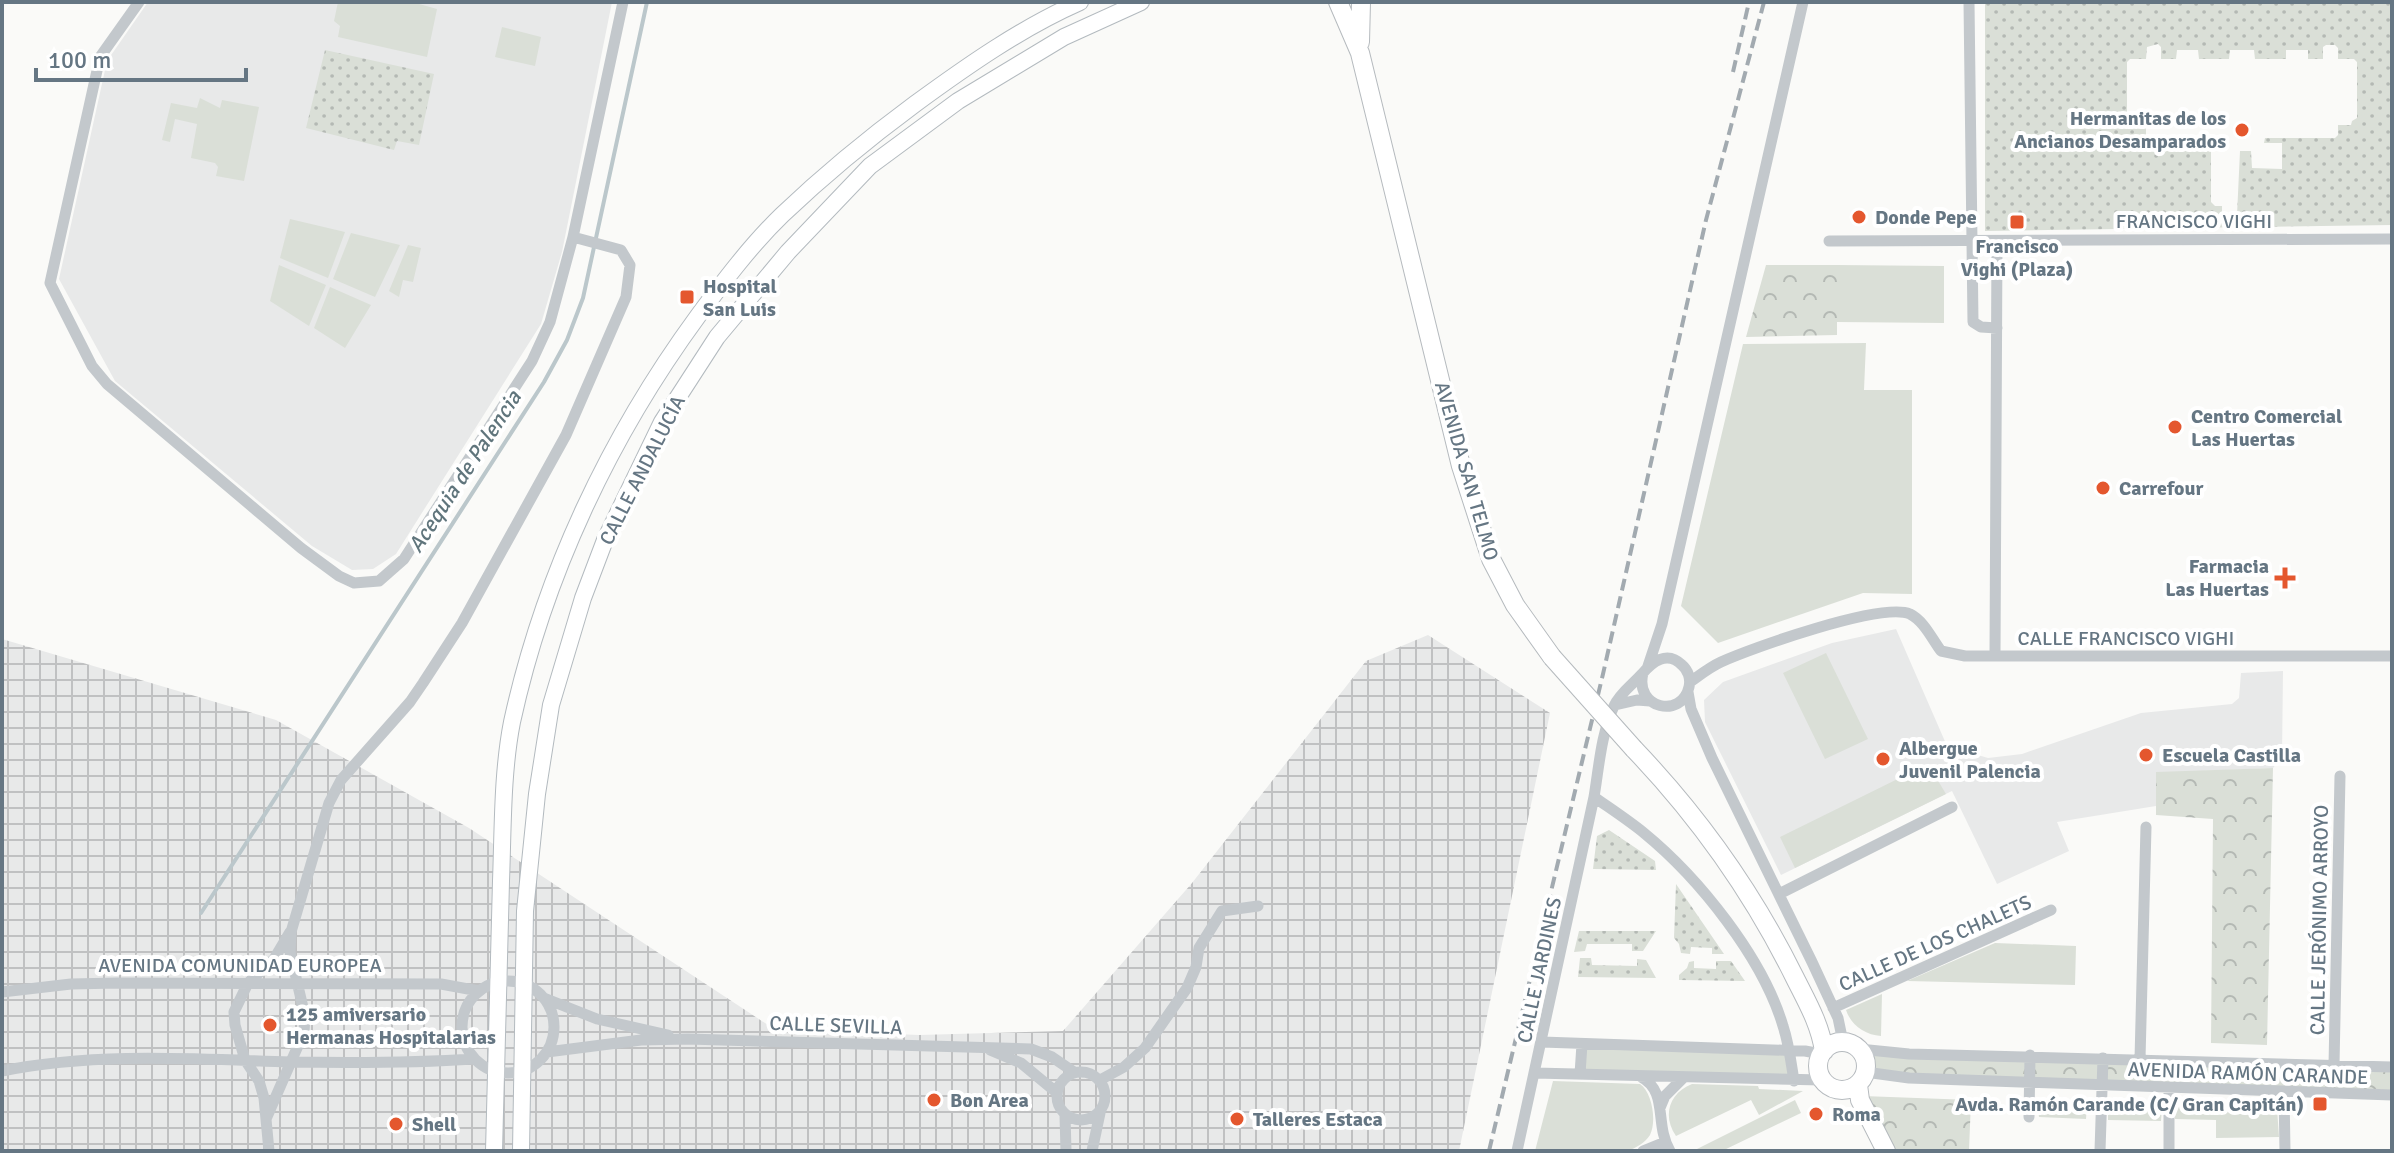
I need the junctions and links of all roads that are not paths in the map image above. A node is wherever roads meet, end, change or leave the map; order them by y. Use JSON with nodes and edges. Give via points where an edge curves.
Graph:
{"nodes":[{"id":1,"x":139,"y":2,"type":"edge"},
{"id":2,"x":623,"y":2,"type":"edge"},
{"id":3,"x":1080,"y":2,"type":"edge"},
{"id":4,"x":1141,"y":2,"type":"edge"},
{"id":5,"x":1338,"y":2,"type":"edge"},
{"id":6,"x":1361,"y":2,"type":"edge"},
{"id":7,"x":1803,"y":2,"type":"edge"},
{"id":8,"x":1969,"y":2,"type":"edge"},
{"id":9,"x":1360,"y":53,"type":"junction"},
{"id":10,"x":579,"y":239,"type":"junction"},
{"id":11,"x":2392,"y":239,"type":"edge"},
{"id":12,"x":1829,"y":241,"type":"dead end"},
{"id":13,"x":1970,"y":241,"type":"junction"},
{"id":14,"x":1997,"y":241,"type":"junction"},
{"id":15,"x":1997,"y":328,"type":"junction"},
{"id":16,"x":1662,"y":624,"type":"junction"},
{"id":17,"x":1995,"y":656,"type":"junction"},
{"id":18,"x":2392,"y":656,"type":"edge"},
{"id":19,"x":1677,"y":661,"type":"junction"},
{"id":20,"x":1719,"y":662,"type":"junction"},
{"id":21,"x":1645,"y":669,"type":"junction"},
{"id":22,"x":1689,"y":687,"type":"junction"},
{"id":23,"x":1650,"y":701,"type":"junction"},
{"id":24,"x":1614,"y":705,"type":"junction"},
{"id":25,"x":2340,"y":776,"type":"dead end"},
{"id":26,"x":1594,"y":797,"type":"junction"},
{"id":27,"x":1952,"y":807,"type":"dead end"},
{"id":28,"x":2146,"y":827,"type":"dead end"},
{"id":29,"x":1779,"y":894,"type":"junction"},
{"id":30,"x":1258,"y":906,"type":"dead end"},
{"id":31,"x":2051,"y":910,"type":"dead end"},
{"id":32,"x":291,"y":932,"type":"junction"},
{"id":33,"x":497,"y":982,"type":"junction"},
{"id":34,"x":248,"y":983,"type":"junction"},
{"id":35,"x":297,"y":984,"type":"junction"},
{"id":36,"x":524,"y":984,"type":"junction"},
{"id":37,"x":479,"y":991,"type":"junction"},
{"id":38,"x":2,"y":992,"type":"edge"},
{"id":39,"x":544,"y":998,"type":"junction"},
{"id":40,"x":1833,"y":1008,"type":"junction"},
{"id":41,"x":688,"y":1039,"type":"junction"},
{"id":42,"x":1542,"y":1042,"type":"junction"},
{"id":43,"x":1582,"y":1044,"type":"junction"},
{"id":44,"x":1834,"y":1045,"type":"junction"},
{"id":45,"x":982,"y":1047,"type":"junction"},
{"id":46,"x":1790,"y":1051,"type":"junction"},
{"id":47,"x":547,"y":1052,"type":"junction"},
{"id":48,"x":2030,"y":1055,"type":"junction"},
{"id":49,"x":2103,"y":1058,"type":"junction"},
{"id":50,"x":474,"y":1059,"type":"junction"},
{"id":51,"x":2140,"y":1059,"type":"junction"},
{"id":52,"x":245,"y":1060,"type":"junction"},
{"id":53,"x":292,"y":1062,"type":"junction"},
{"id":54,"x":2334,"y":1065,"type":"junction"},
{"id":55,"x":2392,"y":1067,"type":"edge"},
{"id":56,"x":2,"y":1071,"type":"edge"},
{"id":57,"x":523,"y":1071,"type":"junction"},
{"id":58,"x":495,"y":1072,"type":"junction"},
{"id":59,"x":1074,"y":1072,"type":"junction"},
{"id":60,"x":1535,"y":1073,"type":"junction"},
{"id":61,"x":1580,"y":1074,"type":"junction"},
{"id":62,"x":1640,"y":1077,"type":"junction"},
{"id":63,"x":1683,"y":1078,"type":"junction"},
{"id":64,"x":1100,"y":1080,"type":"junction"},
{"id":65,"x":1822,"y":1080,"type":"junction"},
{"id":66,"x":1794,"y":1081,"type":"junction"},
{"id":67,"x":1854,"y":1083,"type":"junction"},
{"id":68,"x":2028,"y":1083,"type":"junction"},
{"id":69,"x":2102,"y":1086,"type":"junction"},
{"id":70,"x":2169,"y":1088,"type":"junction"},
{"id":71,"x":1056,"y":1092,"type":"junction"},
{"id":72,"x":2284,"y":1092,"type":"junction"},
{"id":73,"x":2392,"y":1095,"type":"edge"},
{"id":74,"x":1659,"y":1109,"type":"junction"},
{"id":75,"x":1100,"y":1111,"type":"junction"},
{"id":76,"x":1065,"y":1115,"type":"junction"},
{"id":77,"x":2029,"y":1117,"type":"dead end"},
{"id":78,"x":266,"y":1119,"type":"junction"},
{"id":79,"x":1668,"y":1146,"type":"edge"},
{"id":80,"x":269,"y":1151,"type":"edge"},
{"id":81,"x":494,"y":1151,"type":"edge"},
{"id":82,"x":521,"y":1151,"type":"edge"},
{"id":83,"x":1066,"y":1151,"type":"edge"},
{"id":84,"x":1092,"y":1151,"type":"edge"},
{"id":85,"x":1517,"y":1151,"type":"edge"},
{"id":86,"x":1643,"y":1151,"type":"edge"},
{"id":87,"x":1876,"y":1151,"type":"edge"},
{"id":88,"x":1886,"y":1151,"type":"edge"},
{"id":89,"x":2100,"y":1151,"type":"edge"},
{"id":90,"x":2169,"y":1151,"type":"edge"},
{"id":91,"x":2285,"y":1151,"type":"edge"}],
"edges":[{"from":1,"to":10,"type":"street","via":[[100,57],[50,283],[92,366],[107,384],[339,576],[354,583],[379,581],[404,559],[532,361]]},
{"from":2,"to":10,"type":"street"},
{"from":3,"to":33,"type":"main road","name":"CALLE ANDALUCÍA","via":[[943,83],[869,138],[782,215],[730,272],[631,414],[572,534],[534,637],[512,725]]},
{"from":4,"to":36,"type":"main road","name":"CALLE ANDALUCÍA","via":[[1064,37],[958,101],[870,166],[717,337],[662,422],[605,540],[551,705],[525,911]]},
{"from":5,"to":9,"type":"main road","name":"AVENIDA SAN TELMO"},
{"from":6,"to":9,"type":"main road","name":"AVENIDA SAN TELMO"},
{"from":7,"to":16,"type":"street"},
{"from":8,"to":13,"type":"street"},
{"from":9,"to":44,"type":"main road","name":"AVENIDA SAN TELMO","bridge":true,"via":[[1461,466],[1491,559],[1552,657],[1676,793],[1733,867]]},
{"from":10,"to":32,"type":"street","via":[[621,250],[630,265],[626,297],[566,435],[462,623],[410,702],[341,780],[329,803]]},
{"from":11,"to":14,"type":"street","name":"FRANCISCO VIGHI"},
{"from":12,"to":13,"type":"street"},
{"from":13,"to":14,"type":"street"},
{"from":13,"to":15,"type":"street","via":[[1973,322]]},
{"from":14,"to":15,"type":"street","name":"CALLE FRANCISCO VIGHI"},
{"from":15,"to":17,"type":"street","name":"CALLE FRANCISCO VIGHI"},
{"from":16,"to":19,"type":"street","via":[[1665,648]]},
{"from":16,"to":21,"type":"street"},
{"from":17,"to":18,"type":"street","name":"CALLE FRANCISCO VIGHI"},
{"from":17,"to":20,"type":"street","via":[[1941,651],[1922,623],[1902,612],[1866,614]]},
{"from":19,"to":20,"type":"street"},
{"from":19,"to":21,"type":"street","via":[[1662,658]]},
{"from":19,"to":22,"type":"street","via":[[1685,667]]},
{"from":20,"to":22,"type":"street"},
{"from":21,"to":23,"type":"street","via":[[1642,688]]},
{"from":21,"to":24,"type":"street"},
{"from":22,"to":23,"type":"street","via":[[1670,706]]},
{"from":22,"to":29,"type":"street","name":"CALLE DE LOS CHALETS","via":[[1691,709],[1712,758]]},
{"from":23,"to":24,"type":"street"},
{"from":24,"to":26,"type":"street","name":"CALLE JARDINES"},
{"from":25,"to":54,"type":"street","name":"CALLE JERÓNIMO ARROYO"},
{"from":26,"to":42,"type":"street","name":"CALLE JARDINES"},
{"from":26,"to":46,"type":"street","via":[[1643,832],[1705,893],[1760,972]]},
{"from":27,"to":29,"type":"street"},
{"from":28,"to":51,"type":"street"},
{"from":29,"to":40,"type":"street","name":"CALLE DE LOS CHALETS"},
{"from":30,"to":64,"type":"street","via":[[1222,911],[1199,948],[1187,988],[1153,1036],[1124,1067]]},
{"from":31,"to":40,"type":"street","name":"CALLE DE LOS CHALETS"},
{"from":32,"to":34,"type":"street","via":[[274,959]]},
{"from":32,"to":35,"type":"street"},
{"from":33,"to":36,"type":"street"},
{"from":33,"to":37,"type":"street"},
{"from":33,"to":58,"type":"main road","name":"CALLE ANDALUCÍA"},
{"from":34,"to":35,"type":"street","name":"AVENIDA COMUNIDAD EUROPEA"},
{"from":34,"to":38,"type":"street","name":"AVENIDA COMUNIDAD EUROPEA","via":[[71,984]]},
{"from":34,"to":52,"type":"street","via":[[234,1012]]},
{"from":35,"to":37,"type":"street","name":"AVENIDA COMUNIDAD EUROPEA","via":[[441,984]]},
{"from":35,"to":53,"type":"street","via":[[305,1024]]},
{"from":36,"to":39,"type":"street","name":"CALLE SEVILLA"},
{"from":36,"to":57,"type":"main road","name":"CALLE ANDALUCÍA"},
{"from":37,"to":50,"type":"street","via":[[466,1007],[461,1028]]},
{"from":39,"to":41,"type":"street","name":"CALLE SEVILLA","via":[[597,1019]]},
{"from":39,"to":47,"type":"street","via":[[554,1022]]},
{"from":40,"to":44,"type":"street","name":"CALLE DE LOS CHALETS"},
{"from":41,"to":45,"type":"street","name":"CALLE SEVILLA"},
{"from":41,"to":47,"type":"street","name":"CALLE SEVILLA"},
{"from":42,"to":43,"type":"street"},
{"from":42,"to":60,"type":"street","name":"CALLE JARDINES"},
{"from":43,"to":46,"type":"street"},
{"from":43,"to":61,"type":"street"},
{"from":44,"to":46,"type":"street","name":"AVENIDA RAMÓN CARANDE"},
{"from":44,"to":48,"type":"street","name":"AVENIDA RAMÓN CARANDE","via":[[1909,1054]]},
{"from":44,"to":65,"type":"main road","via":[[1818,1067]]},
{"from":44,"to":67,"type":"main road","via":[[1865,1060]]},
{"from":45,"to":59,"type":"street","name":"CALLE SEVILLA","via":[[1031,1049]]},
{"from":45,"to":71,"type":"street","name":"CALLE SEVILLA","via":[[1021,1063]]},
{"from":46,"to":66,"type":"street"},
{"from":47,"to":57,"type":"street"},
{"from":48,"to":49,"type":"street","name":"AVENIDA RAMÓN CARANDE"},
{"from":48,"to":68,"type":"street"},
{"from":49,"to":51,"type":"street","name":"AVENIDA RAMÓN CARANDE"},
{"from":49,"to":69,"type":"street","name":"AVENIDA RAMÓN CARANDE"},
{"from":50,"to":53,"type":"street"},
{"from":50,"to":58,"type":"street"},
{"from":51,"to":54,"type":"street","name":"AVENIDA RAMÓN CARANDE"},
{"from":52,"to":53,"type":"street"},
{"from":52,"to":56,"type":"street","via":[[63,1062]]},
{"from":52,"to":78,"type":"street","via":[[259,1081]]},
{"from":53,"to":78,"type":"street"},
{"from":54,"to":55,"type":"street","name":"AVENIDA RAMÓN CARANDE"},
{"from":57,"to":58,"type":"street"},
{"from":57,"to":82,"type":"main road","name":"CALLE ANDALUCÍA"},
{"from":58,"to":81,"type":"main road","name":"CALLE ANDALUCÍA"},
{"from":59,"to":64,"type":"street"},
{"from":59,"to":71,"type":"street"},
{"from":60,"to":61,"type":"street"},
{"from":60,"to":85,"type":"street","name":"CALLE JARDINES"},
{"from":61,"to":62,"type":"street"},
{"from":62,"to":63,"type":"street"},
{"from":62,"to":74,"type":"street","via":[[1652,1083]]},
{"from":63,"to":66,"type":"street"},
{"from":63,"to":74,"type":"street"},
{"from":64,"to":75,"type":"street","via":[[1106,1095]]},
{"from":65,"to":66,"type":"street"},
{"from":65,"to":67,"type":"main road","via":[[1828,1086]]},
{"from":67,"to":68,"type":"street","name":"AVENIDA RAMÓN CARANDE","via":[[1909,1078]]},
{"from":67,"to":87,"type":"main road","via":[[1851,1103]]},
{"from":67,"to":88,"type":"main road"},
{"from":68,"to":69,"type":"street","name":"AVENIDA RAMÓN CARANDE"},
{"from":68,"to":77,"type":"street"},
{"from":69,"to":70,"type":"street","name":"AVENIDA RAMÓN CARANDE"},
{"from":69,"to":89,"type":"street"},
{"from":70,"to":72,"type":"street","name":"AVENIDA RAMÓN CARANDE"},
{"from":70,"to":90,"type":"street"},
{"from":71,"to":76,"type":"street"},
{"from":72,"to":73,"type":"street","name":"AVENIDA RAMÓN CARANDE"},
{"from":72,"to":91,"type":"street"},
{"from":74,"to":79,"type":"street"},
{"from":75,"to":76,"type":"street","via":[[1080,1121]]},
{"from":75,"to":84,"type":"street"},
{"from":76,"to":83,"type":"street"},
{"from":78,"to":80,"type":"street"},
{"from":79,"to":86,"type":"street"}]}
